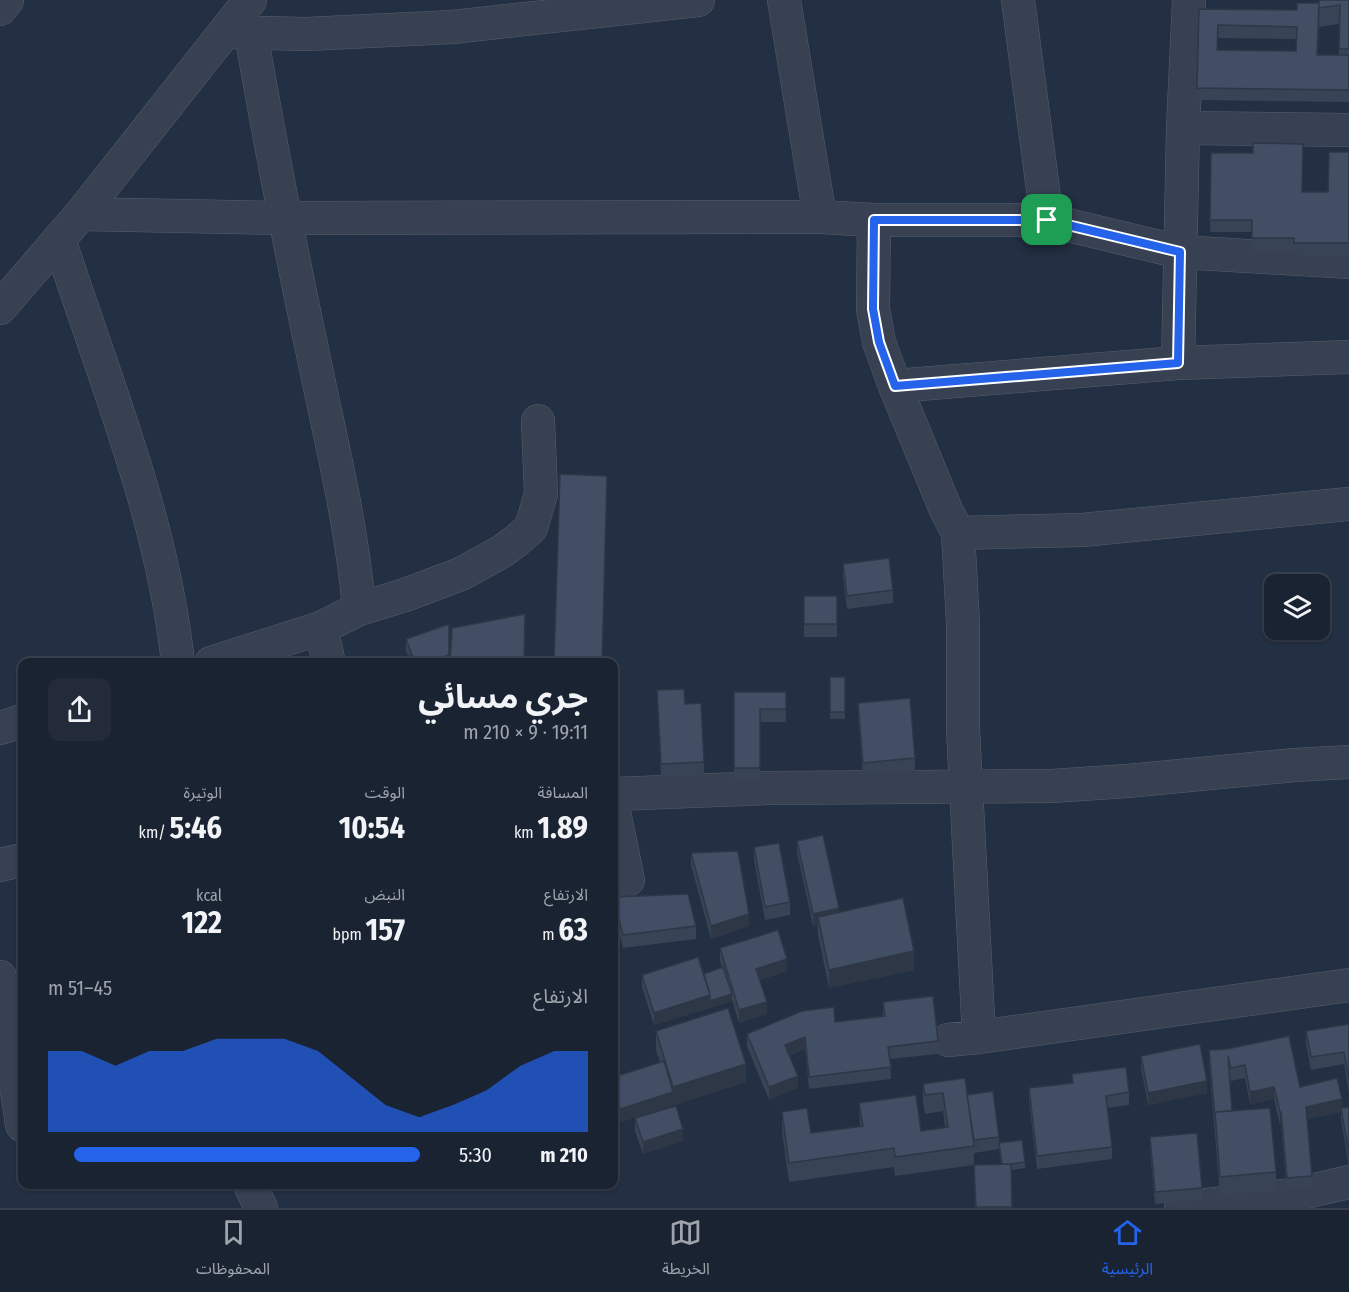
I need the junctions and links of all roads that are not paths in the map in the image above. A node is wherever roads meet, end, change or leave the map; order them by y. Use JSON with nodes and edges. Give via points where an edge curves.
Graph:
{"nodes":[{"id":1,"x":7,"y":0,"type":"edge"},
{"id":2,"x":250,"y":0,"type":"edge"},
{"id":3,"x":698,"y":0,"type":"edge"},
{"id":4,"x":784,"y":0,"type":"edge"},
{"id":5,"x":1018,"y":0,"type":"edge"},
{"id":6,"x":1190,"y":0,"type":"edge"},
{"id":7,"x":0,"y":9,"type":"edge"},
{"id":8,"x":238,"y":33,"type":"junction"},
{"id":9,"x":1183,"y":128,"type":"junction"},
{"id":10,"x":1349,"y":130,"type":"edge"},
{"id":11,"x":81,"y":214,"type":"junction"},
{"id":12,"x":820,"y":217,"type":"junction"},
{"id":13,"x":284,"y":218,"type":"junction"},
{"id":14,"x":874,"y":220,"type":"junction"},
{"id":15,"x":1047,"y":220,"type":"junction"},
{"id":16,"x":59,"y":239,"type":"junction"},
{"id":17,"x":1180,"y":252,"type":"junction"},
{"id":18,"x":1349,"y":262,"type":"edge"},
{"id":19,"x":0,"y":308,"type":"edge"},
{"id":20,"x":1349,"y":357,"type":"edge"},
{"id":21,"x":1178,"y":363,"type":"junction"},
{"id":22,"x":895,"y":386,"type":"junction"},
{"id":23,"x":538,"y":421,"type":"dead end"},
{"id":24,"x":1349,"y":504,"type":"edge"},
{"id":25,"x":958,"y":533,"type":"junction"},
{"id":26,"x":359,"y":609,"type":"junction"},
{"id":27,"x":321,"y":627,"type":"junction"},
{"id":28,"x":177,"y":658,"type":"edge"},
{"id":29,"x":226,"y":658,"type":"edge"},
{"id":30,"x":328,"y":658,"type":"edge"},
{"id":31,"x":18,"y":722,"type":"edge"},
{"id":32,"x":0,"y":728,"type":"edge"},
{"id":33,"x":1349,"y":762,"type":"edge"},
{"id":34,"x":966,"y":788,"type":"junction"},
{"id":35,"x":618,"y":794,"type":"edge"},
{"id":36,"x":618,"y":831,"type":"edge"},
{"id":37,"x":18,"y":861,"type":"edge"},
{"id":38,"x":0,"y":865,"type":"edge"},
{"id":39,"x":628,"y":880,"type":"dead end"},
{"id":40,"x":0,"y":977,"type":"edge"},
{"id":41,"x":1349,"y":985,"type":"edge"},
{"id":42,"x":18,"y":1098,"type":"edge"},
{"id":43,"x":1349,"y":1182,"type":"edge"},
{"id":44,"x":252,"y":1189,"type":"edge"},
{"id":45,"x":261,"y":1208,"type":"edge"},
{"id":46,"x":1181,"y":1208,"type":"edge"}],
"edges":[{"from":1,"to":7,"type":"street"},
{"from":2,"to":8,"type":"street"},
{"from":3,"to":8,"type":"street","via":[[453,27]]},
{"from":4,"to":12,"type":"street"},
{"from":5,"to":15,"type":"street"},
{"from":6,"to":9,"type":"street"},
{"from":8,"to":11,"type":"street"},
{"from":8,"to":13,"type":"street"},
{"from":9,"to":10,"type":"street"},
{"from":9,"to":17,"type":"street"},
{"from":11,"to":13,"type":"street"},
{"from":11,"to":16,"type":"street"},
{"from":12,"to":13,"type":"street"},
{"from":12,"to":14,"type":"street"},
{"from":13,"to":26,"type":"street","via":[[336,466]]},
{"from":14,"to":15,"type":"street"},
{"from":14,"to":22,"type":"street","via":[[873,309],[879,342]]},
{"from":15,"to":17,"type":"street"},
{"from":16,"to":19,"type":"street"},
{"from":16,"to":28,"type":"street","via":[[144,493],[162,564]]},
{"from":17,"to":18,"type":"street"},
{"from":17,"to":21,"type":"street"},
{"from":20,"to":21,"type":"street"},
{"from":21,"to":22,"type":"street"},
{"from":22,"to":25,"type":"street"},
{"from":23,"to":26,"type":"street","via":[[541,494],[531,528],[501,552],[461,574]]},
{"from":24,"to":25,"type":"street","via":[[1082,530]]},
{"from":25,"to":34,"type":"street"},
{"from":26,"to":27,"type":"street"},
{"from":27,"to":29,"type":"street"},
{"from":27,"to":30,"type":"street"},
{"from":31,"to":32,"type":"street"},
{"from":33,"to":34,"type":"street","via":[[1073,785]]},
{"from":34,"to":35,"type":"street","via":[[767,788]]},
{"from":34,"to":41,"type":"street","via":[[963,1039]]},
{"from":36,"to":39,"type":"street"},
{"from":37,"to":38,"type":"street"},
{"from":40,"to":42,"type":"street"},
{"from":43,"to":46,"type":"street","via":[[1292,1195]]},
{"from":44,"to":45,"type":"street"}]}
